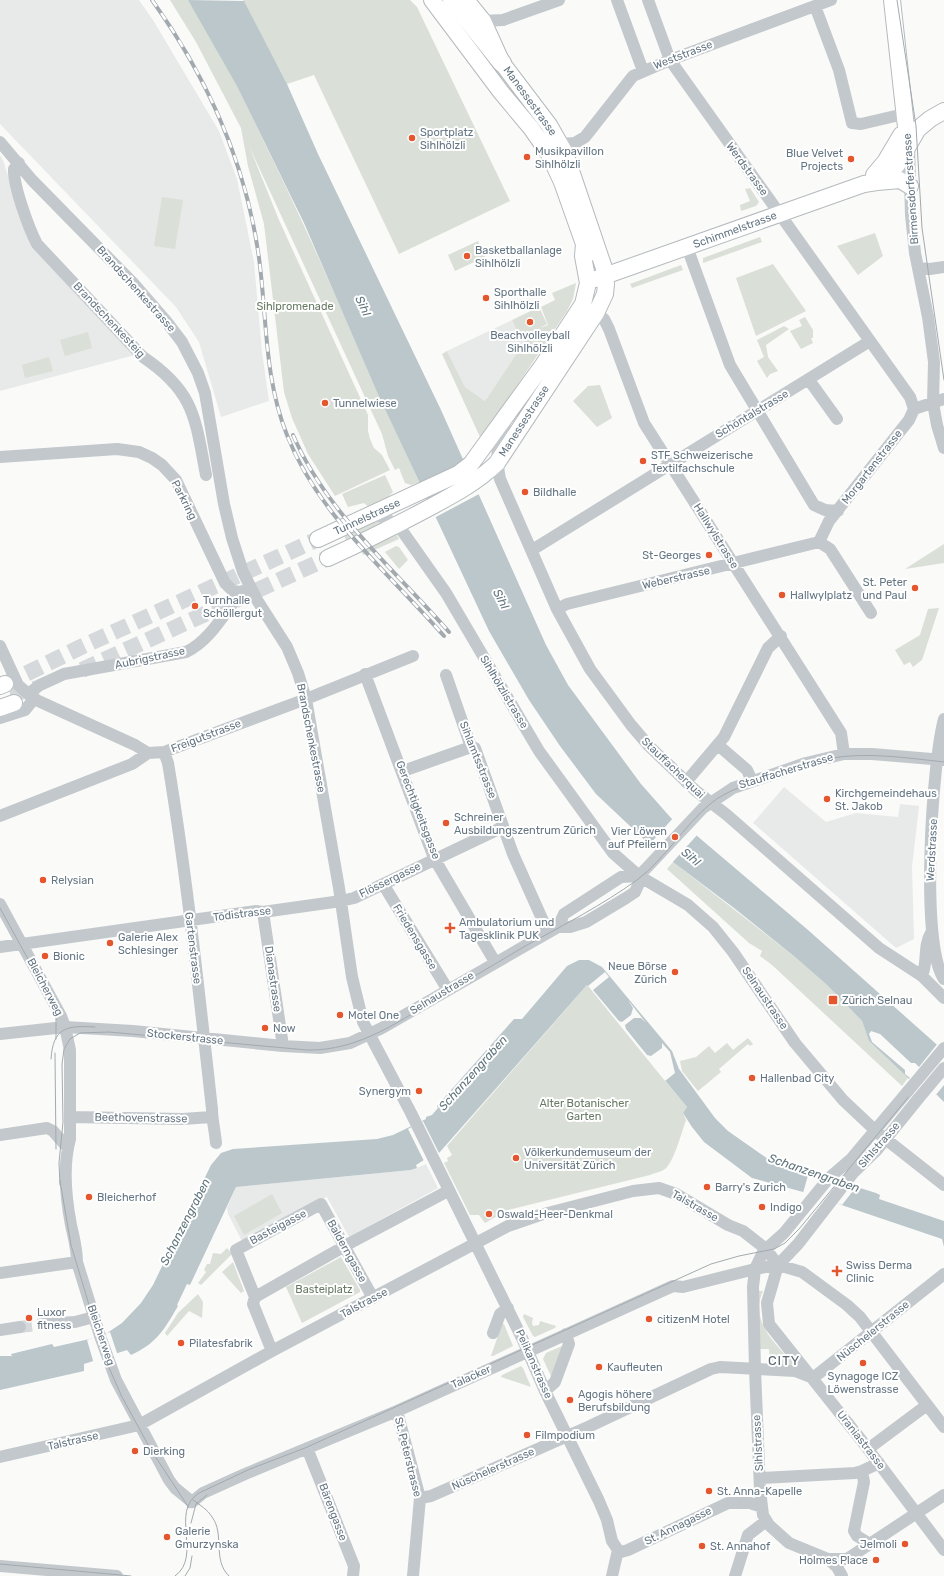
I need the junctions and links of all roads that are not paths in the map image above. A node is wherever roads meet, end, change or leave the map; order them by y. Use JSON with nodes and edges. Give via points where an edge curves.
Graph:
{"nodes":[{"id":1,"x":432,"y":0,"type":"edge"},
{"id":2,"x":452,"y":0,"type":"edge"},
{"id":3,"x":466,"y":0,"type":"edge"},
{"id":4,"x":559,"y":0,"type":"edge"},
{"id":5,"x":617,"y":0,"type":"edge"},
{"id":6,"x":648,"y":0,"type":"edge"},
{"id":7,"x":831,"y":0,"type":"edge"},
{"id":8,"x":892,"y":0,"type":"edge"},
{"id":9,"x":815,"y":6,"type":"junction"},
{"id":10,"x":483,"y":21,"type":"junction"},
{"id":11,"x":670,"y":60,"type":"junction"},
{"id":12,"x":502,"y":63,"type":"junction"},
{"id":13,"x":643,"y":71,"type":"junction"},
{"id":14,"x":944,"y":100,"type":"edge"},
{"id":15,"x":944,"y":111,"type":"edge"},
{"id":16,"x":905,"y":121,"type":"junction"},
{"id":17,"x":0,"y":142,"type":"edge"},
{"id":18,"x":908,"y":143,"type":"junction"},
{"id":19,"x":561,"y":144,"type":"junction"},
{"id":20,"x":18,"y":163,"type":"junction"},
{"id":21,"x":870,"y":183,"type":"junction"},
{"id":22,"x":910,"y":186,"type":"junction"},
{"id":23,"x":780,"y":214,"type":"junction"},
{"id":24,"x":584,"y":244,"type":"junction"},
{"id":25,"x":687,"y":247,"type":"junction"},
{"id":26,"x":944,"y":267,"type":"edge"},
{"id":27,"x":919,"y":268,"type":"junction"},
{"id":28,"x":605,"y":275,"type":"junction"},
{"id":29,"x":588,"y":283,"type":"junction"},
{"id":30,"x":596,"y":313,"type":"junction"},
{"id":31,"x":870,"y":341,"type":"junction"},
{"id":32,"x":808,"y":380,"type":"junction"},
{"id":33,"x":938,"y":401,"type":"edge"},
{"id":34,"x":513,"y":407,"type":"junction"},
{"id":35,"x":914,"y":409,"type":"junction"},
{"id":36,"x":757,"y":411,"type":"junction"},
{"id":37,"x":837,"y":419,"type":"dead end"},
{"id":38,"x":944,"y":448,"type":"edge"},
{"id":39,"x":0,"y":457,"type":"edge"},
{"id":40,"x":497,"y":463,"type":"junction"},
{"id":41,"x":472,"y":464,"type":"joint"},
{"id":42,"x":671,"y":464,"type":"junction"},
{"id":43,"x":206,"y":475,"type":"dead end"},
{"id":44,"x":814,"y":505,"type":"junction"},
{"id":45,"x":838,"y":510,"type":"junction"},
{"id":46,"x":424,"y":511,"type":"joint"},
{"id":47,"x":368,"y":516,"type":"junction"},
{"id":48,"x":398,"y":525,"type":"junction"},
{"id":49,"x":820,"y":538,"type":"junction"},
{"id":50,"x":318,"y":539,"type":"tunnel mouth"},
{"id":51,"x":532,"y":550,"type":"junction"},
{"id":52,"x":328,"y":558,"type":"tunnel mouth"},
{"id":53,"x":734,"y":564,"type":"junction"},
{"id":54,"x":245,"y":590,"type":"junction"},
{"id":55,"x":557,"y":609,"type":"junction"},
{"id":56,"x":871,"y":613,"type":"dead end"},
{"id":57,"x":781,"y":636,"type":"junction"},
{"id":58,"x":0,"y":646,"type":"edge"},
{"id":59,"x":413,"y":656,"type":"dead end"},
{"id":60,"x":366,"y":674,"type":"junction"},
{"id":61,"x":446,"y":675,"type":"dead end"},
{"id":62,"x":31,"y":697,"type":"junction"},
{"id":63,"x":306,"y":699,"type":"junction"},
{"id":64,"x":0,"y":718,"type":"edge"},
{"id":65,"x":944,"y":719,"type":"edge"},
{"id":66,"x":718,"y":745,"type":"junction"},
{"id":67,"x":471,"y":746,"type":"junction"},
{"id":68,"x":164,"y":752,"type":"junction"},
{"id":69,"x":148,"y":754,"type":"junction"},
{"id":70,"x":844,"y":754,"type":"junction"},
{"id":71,"x":942,"y":762,"type":"edge"},
{"id":72,"x":403,"y":771,"type":"junction"},
{"id":73,"x":752,"y":781,"type":"junction"},
{"id":74,"x":686,"y":782,"type":"junction"},
{"id":75,"x":709,"y":803,"type":"junction"},
{"id":76,"x":0,"y":816,"type":"edge"},
{"id":77,"x":503,"y":827,"type":"junction"},
{"id":78,"x":434,"y":858,"type":"junction"},
{"id":79,"x":639,"y":876,"type":"junction"},
{"id":80,"x":383,"y":884,"type":"junction"},
{"id":81,"x":341,"y":901,"type":"junction"},
{"id":82,"x":0,"y":904,"type":"edge"},
{"id":83,"x":263,"y":912,"type":"junction"},
{"id":84,"x":189,"y":921,"type":"junction"},
{"id":85,"x":553,"y":929,"type":"junction"},
{"id":86,"x":931,"y":933,"type":"junction"},
{"id":87,"x":22,"y":944,"type":"junction"},
{"id":88,"x":0,"y":947,"type":"edge"},
{"id":89,"x":495,"y":962,"type":"junction"},
{"id":90,"x":922,"y":976,"type":"junction"},
{"id":91,"x":944,"y":979,"type":"edge"},
{"id":92,"x":448,"y":990,"type":"junction"},
{"id":93,"x":944,"y":998,"type":"edge"},
{"id":94,"x":65,"y":1027,"type":"junction"},
{"id":95,"x":0,"y":1034,"type":"edge"},
{"id":96,"x":369,"y":1036,"type":"junction"},
{"id":97,"x":205,"y":1039,"type":"junction"},
{"id":98,"x":283,"y":1046,"type":"junction"},
{"id":99,"x":944,"y":1048,"type":"edge"},
{"id":100,"x":944,"y":1068,"type":"edge"},
{"id":101,"x":70,"y":1117,"type":"junction"},
{"id":102,"x":211,"y":1117,"type":"junction"},
{"id":103,"x":0,"y":1135,"type":"edge"},
{"id":104,"x":880,"y":1135,"type":"junction"},
{"id":105,"x":216,"y":1143,"type":"dead end"},
{"id":106,"x":68,"y":1147,"type":"junction"},
{"id":107,"x":431,"y":1157,"type":"joint"},
{"id":108,"x":944,"y":1185,"type":"edge"},
{"id":109,"x":448,"y":1191,"type":"junction"},
{"id":110,"x":321,"y":1204,"type":"joint"},
{"id":111,"x":474,"y":1243,"type":"junction"},
{"id":112,"x":345,"y":1247,"type":"junction"},
{"id":113,"x":766,"y":1249,"type":"junction"},
{"id":114,"x":77,"y":1262,"type":"junction"},
{"id":115,"x":778,"y":1265,"type":"junction"},
{"id":116,"x":755,"y":1269,"type":"junction"},
{"id":117,"x":0,"y":1273,"type":"edge"},
{"id":118,"x":944,"y":1274,"type":"edge"},
{"id":119,"x":255,"y":1297,"type":"junction"},
{"id":120,"x":373,"y":1298,"type":"junction"},
{"id":121,"x":508,"y":1308,"type":"junction"},
{"id":122,"x":94,"y":1316,"type":"junction"},
{"id":123,"x":44,"y":1324,"type":"tunnel mouth"},
{"id":124,"x":20,"y":1327,"type":"tunnel mouth"},
{"id":125,"x":0,"y":1330,"type":"edge"},
{"id":126,"x":493,"y":1333,"type":"dead end"},
{"id":127,"x":871,"y":1333,"type":"junction"},
{"id":128,"x":566,"y":1334,"type":"junction"},
{"id":129,"x":272,"y":1351,"type":"junction"},
{"id":130,"x":528,"y":1351,"type":"junction"},
{"id":131,"x":754,"y":1369,"type":"junction"},
{"id":132,"x":813,"y":1378,"type":"junction"},
{"id":133,"x":545,"y":1391,"type":"junction"},
{"id":134,"x":927,"y":1405,"type":"junction"},
{"id":135,"x":397,"y":1411,"type":"junction"},
{"id":136,"x":139,"y":1425,"type":"junction"},
{"id":137,"x":944,"y":1427,"type":"edge"},
{"id":138,"x":566,"y":1436,"type":"junction"},
{"id":139,"x":307,"y":1448,"type":"junction"},
{"id":140,"x":868,"y":1449,"type":"junction"},
{"id":141,"x":0,"y":1457,"type":"edge"},
{"id":142,"x":879,"y":1463,"type":"junction"},
{"id":143,"x":863,"y":1476,"type":"junction"},
{"id":144,"x":760,"y":1478,"type":"junction"},
{"id":145,"x":944,"y":1495,"type":"edge"},
{"id":146,"x":420,"y":1498,"type":"junction"},
{"id":147,"x":192,"y":1502,"type":"joint"},
{"id":148,"x":762,"y":1507,"type":"junction"},
{"id":149,"x":916,"y":1513,"type":"junction"},
{"id":150,"x":766,"y":1521,"type":"junction"},
{"id":151,"x":870,"y":1544,"type":"junction"},
{"id":152,"x":618,"y":1550,"type":"junction"},
{"id":153,"x":944,"y":1550,"type":"edge"},
{"id":154,"x":828,"y":1560,"type":"junction"},
{"id":155,"x":0,"y":1566,"type":"edge"},
{"id":156,"x":56,"y":1573,"type":"edge"},
{"id":157,"x":117,"y":1576,"type":"edge"},
{"id":158,"x":353,"y":1576,"type":"edge"},
{"id":159,"x":413,"y":1576,"type":"edge"},
{"id":160,"x":612,"y":1576,"type":"edge"},
{"id":161,"x":735,"y":1576,"type":"edge"},
{"id":162,"x":842,"y":1576,"type":"edge"}],
"edges":[{"from":1,"to":24,"type":"main road","name":"Manessestrasse","via":[[545,148],[562,182]]},
{"from":2,"to":12,"type":"highway"},
{"from":3,"to":10,"type":"main road","name":"Manessestrasse"},
{"from":4,"to":10,"type":"street","via":[[502,20]]},
{"from":5,"to":13,"type":"street"},
{"from":6,"to":11,"type":"street","name":"Werdstrasse"},
{"from":7,"to":9,"type":"street","name":"Weststrasse"},
{"from":8,"to":16,"type":"main road","name":"Birmensdorferstrasse"},
{"from":9,"to":11,"type":"street","name":"Weststrasse"},
{"from":9,"to":16,"type":"street","via":[[839,70],[852,123]]},
{"from":10,"to":12,"type":"main road","name":"Manessestrasse"},
{"from":11,"to":13,"type":"street","name":"Weststrasse"},
{"from":11,"to":23,"type":"street","name":"Werdstrasse"},
{"from":12,"to":19,"type":"main road","name":"Manessestrasse"},
{"from":13,"to":19,"type":"street","name":"Weststrasse","via":[[627,82],[585,137],[575,143]]},
{"from":14,"to":16,"type":"main road","name":"Schimmelstrasse"},
{"from":15,"to":18,"type":"main road","name":"Schimmelstrasse","via":[[924,123]]},
{"from":16,"to":18,"type":"street","name":"Birmensdorferstrasse"},
{"from":16,"to":21,"type":"main road","name":"Schimmelstrasse","via":[[882,167]]},
{"from":17,"to":20,"type":"street","name":"Brandschenkestrasse"},
{"from":18,"to":21,"type":"main road","name":"Schimmelstrasse","via":[[897,165],[886,176]]},
{"from":18,"to":22,"type":"street","name":"Birmensdorferstrasse"},
{"from":19,"to":28,"type":"main road","name":"Manessestrasse","via":[[602,258]]},
{"from":20,"to":43,"type":"street","name":"Brandschenkesteig","via":[[14,169],[15,179],[30,231],[37,244],[143,358],[161,369],[181,391],[195,419]]},
{"from":20,"to":54,"type":"street","name":"Brandschenkestrasse","via":[[133,283],[182,342],[204,392],[217,474]]},
{"from":21,"to":22,"type":"main road","via":[[900,180]]},
{"from":21,"to":23,"type":"main road","name":"Schimmelstrasse"},
{"from":22,"to":27,"type":"street","name":"Birmensdorferstrasse","via":[[915,253]]},
{"from":23,"to":25,"type":"main road","name":"Schimmelstrasse"},
{"from":23,"to":31,"type":"street","name":"Werdstrasse"},
{"from":24,"to":28,"type":"main road","name":"Manessestrasse","via":[[595,269]]},
{"from":24,"to":29,"type":"main road","name":"Manessestrasse","via":[[583,256]]},
{"from":25,"to":28,"type":"main road","name":"Schimmelstrasse"},
{"from":25,"to":36,"type":"street","via":[[730,365]]},
{"from":26,"to":27,"type":"street"},
{"from":27,"to":33,"type":"street","name":"Birmensdorferstrasse"},
{"from":28,"to":29,"type":"main road"},
{"from":28,"to":30,"type":"main road","name":"Manessestrasse","via":[[605,294]]},
{"from":29,"to":34,"type":"main road","name":"Manessestrasse","via":[[583,304],[576,318]]},
{"from":30,"to":40,"type":"main road","name":"Manessestrasse"},
{"from":30,"to":42,"type":"street","name":"Hallwylstrasse","via":[[604,319],[609,329],[644,423]]},
{"from":31,"to":32,"type":"street","name":"Schöntalstrasse"},
{"from":31,"to":35,"type":"street","name":"Werdstrasse","via":[[910,397]]},
{"from":32,"to":36,"type":"street","name":"Schöntalstrasse"},
{"from":32,"to":37,"type":"street"},
{"from":33,"to":35,"type":"street"},
{"from":33,"to":38,"type":"street","name":"Birmensdorferstrasse","via":[[937,425]]},
{"from":34,"to":40,"type":"street","name":"Manessestrasse","via":[[497,445]]},
{"from":34,"to":41,"type":"main road","name":"Manessestrasse"},
{"from":35,"to":45,"type":"street","name":"Morgartenstrasse","via":[[912,416]]},
{"from":36,"to":42,"type":"street","name":"Schöntalstrasse"},
{"from":36,"to":44,"type":"street"},
{"from":39,"to":54,"type":"street","name":"Parkring","via":[[117,449],[139,452],[152,458],[176,480],[225,583],[233,590]]},
{"from":40,"to":46,"type":"main road","name":"Manessestrasse","via":[[476,482]]},
{"from":40,"to":51,"type":"street","name":"Stauffacherquai","via":[[500,479]]},
{"from":41,"to":47,"type":"main road","name":"Tunnelstrasse","via":[[458,474]]},
{"from":42,"to":51,"type":"street","name":"Schöntalstrasse"},
{"from":42,"to":53,"type":"street","name":"Hallwylstrasse"},
{"from":44,"to":45,"type":"street","via":[[825,510]]},
{"from":44,"to":49,"type":"street"},
{"from":45,"to":49,"type":"street","name":"Morgartenstrasse"},
{"from":46,"to":48,"type":"main road","name":"Tunnelstrasse"},
{"from":47,"to":48,"type":"street","name":"Sihlhölzlistrasse","via":[[380,516]]},
{"from":47,"to":50,"type":"main road","name":"Tunnelstrasse"},
{"from":48,"to":52,"type":"main road","name":"Tunnelstrasse"},
{"from":48,"to":79,"type":"street","name":"Sihlhölzlistrasse","via":[[446,593],[539,751],[610,849]]},
{"from":49,"to":53,"type":"street","name":"Weberstrasse"},
{"from":49,"to":56,"type":"street","via":[[830,549]]},
{"from":51,"to":55,"type":"street","name":"Stauffacherquai"},
{"from":53,"to":55,"type":"street","name":"Weberstrasse","via":[[566,604]]},
{"from":53,"to":57,"type":"street","name":"Hallwylstrasse"},
{"from":54,"to":62,"type":"street","name":"Aubrigstrasse","via":[[202,642],[186,652],[64,674],[40,685]]},
{"from":54,"to":63,"type":"street","name":"Brandschenkestrasse","via":[[287,647]]},
{"from":55,"to":74,"type":"street","name":"Stauffacherquai","via":[[590,669],[613,703],[649,746]]},
{"from":57,"to":66,"type":"street","via":[[768,648]]},
{"from":57,"to":70,"type":"street","name":"Hallwylstrasse","via":[[841,733]]},
{"from":58,"to":62,"type":"street","via":[[18,685]]},
{"from":59,"to":60,"type":"street","name":"Freigutstrasse"},
{"from":60,"to":63,"type":"street","name":"Freigutstrasse"},
{"from":60,"to":72,"type":"street","name":"Gerechtigkeitsgasse"},
{"from":61,"to":67,"type":"street","name":"Sihlamtsstrasse"},
{"from":62,"to":64,"type":"street","name":"Aubrigstrasse","via":[[25,710]]},
{"from":62,"to":69,"type":"street","via":[[135,745]]},
{"from":63,"to":68,"type":"street","name":"Freigutstrasse"},
{"from":63,"to":81,"type":"street","name":"Brandschenkestrasse"},
{"from":65,"to":71,"type":"street","name":"Werdstrasse"},
{"from":66,"to":73,"type":"street","via":[[747,770]]},
{"from":66,"to":74,"type":"street"},
{"from":67,"to":72,"type":"street"},
{"from":67,"to":77,"type":"street","name":"Sihlamtsstrasse","via":[[475,748]]},
{"from":68,"to":69,"type":"street","name":"Freigutstrasse"},
{"from":68,"to":84,"type":"street","name":"Gartenstrasse","via":[[170,774]]},
{"from":69,"to":76,"type":"street","name":"Freigutstrasse","via":[[132,764]]},
{"from":70,"to":71,"type":"street","name":"Stauffacherstrasse","via":[[872,754]]},
{"from":70,"to":73,"type":"street","name":"Stauffacherstrasse","via":[[806,762]]},
{"from":71,"to":86,"type":"street","name":"Werdstrasse","via":[[930,862]]},
{"from":72,"to":78,"type":"street","name":"Gerechtigkeitsgasse"},
{"from":73,"to":75,"type":"street","name":"Stauffacherstrasse","via":[[725,792]]},
{"from":74,"to":75,"type":"street","name":"Stauffacherquai"},
{"from":75,"to":79,"type":"street","name":"Stauffacherstrasse"},
{"from":75,"to":90,"type":"street","name":"Stauffacherquai","via":[[727,815],[879,948]]},
{"from":77,"to":78,"type":"street","name":"Flössergasse"},
{"from":77,"to":85,"type":"street","name":"Sihlamtsstrasse","via":[[521,873]]},
{"from":78,"to":80,"type":"street","name":"Flössergasse"},
{"from":78,"to":89,"type":"street","name":"Gerechtigkeitsgasse"},
{"from":79,"to":85,"type":"street","name":"Selnaustrasse","via":[[621,878],[564,914]]},
{"from":79,"to":85,"type":"street","name":"Selnaustrasse","via":[[635,892],[626,898],[586,922]]},
{"from":79,"to":104,"type":"street","name":"Selnaustrasse","via":[[688,905],[713,927],[796,1043],[843,1100]]},
{"from":80,"to":81,"type":"street","name":"Flössergasse"},
{"from":80,"to":92,"type":"street","name":"Friedensgasse"},
{"from":81,"to":83,"type":"street","name":"Tödistrasse"},
{"from":81,"to":96,"type":"street","name":"Brandschenkestrasse","via":[[357,1002]]},
{"from":82,"to":87,"type":"street","name":"Bleicherweg"},
{"from":83,"to":84,"type":"street","name":"Tödistrasse"},
{"from":83,"to":98,"type":"street","name":"Dianastrasse"},
{"from":84,"to":87,"type":"street","name":"Tödistrasse"},
{"from":84,"to":97,"type":"street","name":"Gartenstrasse"},
{"from":85,"to":89,"type":"street","name":"Selnaustrasse"},
{"from":86,"to":90,"type":"street","name":"Werdstrasse","via":[[926,943],[926,966]]},
{"from":86,"to":91,"type":"street","name":"Werdstrasse","via":[[937,966]]},
{"from":87,"to":88,"type":"street","name":"Tödistrasse"},
{"from":87,"to":94,"type":"street","name":"Bleicherweg"},
{"from":89,"to":92,"type":"street","name":"Selnaustrasse"},
{"from":90,"to":93,"type":"street","name":"Stauffacherquai"},
{"from":92,"to":96,"type":"street","name":"Selnaustrasse"},
{"from":94,"to":95,"type":"street","name":"Stockerstrasse"},
{"from":94,"to":97,"type":"street","name":"Stockerstrasse"},
{"from":94,"to":101,"type":"street","name":"Bleicherweg","via":[[70,1050]]},
{"from":96,"to":98,"type":"street","name":"Stockerstrasse","via":[[331,1047]]},
{"from":96,"to":107,"type":"street","name":"Brandschenkestrasse"},
{"from":97,"to":98,"type":"street","name":"Stockerstrasse"},
{"from":97,"to":102,"type":"street","name":"Gartenstrasse"},
{"from":99,"to":104,"type":"street","name":"Sihlstrasse","bridge":true,"via":[[908,1091]]},
{"from":100,"to":104,"type":"street","name":"Sihlstrasse","bridge":true,"via":[[918,1099]]},
{"from":101,"to":102,"type":"street","name":"Beethovenstrasse"},
{"from":101,"to":106,"type":"street","name":"Bleicherweg"},
{"from":102,"to":105,"type":"street","name":"Gartenstrasse","via":[[214,1122]]},
{"from":103,"to":106,"type":"street","via":[[47,1128]]},
{"from":104,"to":108,"type":"street","name":"Selnaustrasse"},
{"from":104,"to":113,"type":"street","name":"Sihlstrasse","via":[[829,1178],[784,1233]]},
{"from":104,"to":115,"type":"street","name":"Sihlstrasse","via":[[831,1202]]},
{"from":106,"to":114,"type":"street","name":"Bleicherweg","via":[[68,1204]]},
{"from":107,"to":109,"type":"street","name":"Pelikanstrasse"},
{"from":109,"to":111,"type":"street","name":"Pelikanstrasse"},
{"from":109,"to":112,"type":"street"},
{"from":110,"to":112,"type":"street","name":"Balderngasse"},
{"from":110,"to":119,"type":"street","name":"Basteigasse","via":[[236,1250]]},
{"from":111,"to":113,"type":"street","name":"Talstrasse","via":[[516,1223],[651,1188],[668,1190],[743,1231]]},
{"from":111,"to":120,"type":"street","name":"Talstrasse"},
{"from":111,"to":121,"type":"street","name":"Pelikanstrasse"},
{"from":112,"to":119,"type":"street"},
{"from":112,"to":120,"type":"street","name":"Balderngasse"},
{"from":113,"to":115,"type":"street","name":"Talstrasse"},
{"from":113,"to":116,"type":"street","name":"Sihlstrasse"},
{"from":114,"to":117,"type":"street"},
{"from":114,"to":122,"type":"street","name":"Bleicherweg"},
{"from":115,"to":116,"type":"street","name":"Talacker"},
{"from":115,"to":127,"type":"street","via":[[802,1272],[847,1305],[860,1317]]},
{"from":115,"to":132,"type":"street","name":"Uraniastrasse","via":[[767,1303],[769,1324]]},
{"from":116,"to":128,"type":"street","name":"Talacker","via":[[683,1287],[673,1286]]},
{"from":116,"to":131,"type":"street","name":"Sihlstrasse"},
{"from":118,"to":127,"type":"street","name":"Nüschelerstrasse"},
{"from":119,"to":129,"type":"street","via":[[252,1304]]},
{"from":120,"to":129,"type":"street","name":"Talstrasse"},
{"from":121,"to":126,"type":"street","via":[[500,1314]]},
{"from":121,"to":130,"type":"street","name":"Pelikanstrasse"},
{"from":122,"to":123,"type":"street","via":[[75,1322]]},
{"from":122,"to":136,"type":"street","name":"Bleicherweg","via":[[108,1361]]},
{"from":124,"to":125,"type":"street"},
{"from":127,"to":132,"type":"street","name":"Nüschelerstrasse"},
{"from":127,"to":134,"type":"street"},
{"from":128,"to":130,"type":"street","name":"Talacker"},
{"from":128,"to":133,"type":"street","via":[[569,1344],[558,1374],[554,1384]]},
{"from":129,"to":136,"type":"street","name":"Talstrasse"},
{"from":130,"to":133,"type":"street","name":"Pelikanstrasse"},
{"from":130,"to":135,"type":"street","name":"Talacker"},
{"from":131,"to":132,"type":"street","name":"Nüschelerstrasse","via":[[795,1371]]},
{"from":131,"to":138,"type":"street","name":"Nüschelerstrasse","via":[[711,1368]]},
{"from":131,"to":144,"type":"street","name":"Sihlstrasse"},
{"from":132,"to":140,"type":"street","name":"Uraniastrasse"},
{"from":133,"to":138,"type":"street","name":"Pelikanstrasse"},
{"from":134,"to":137,"type":"street"},
{"from":134,"to":140,"type":"street"},
{"from":135,"to":139,"type":"street","name":"Talacker"},
{"from":135,"to":146,"type":"street","name":"St. Peterstrasse"},
{"from":136,"to":141,"type":"street","name":"Talstrasse"},
{"from":136,"to":147,"type":"street","name":"Bleicherweg","via":[[175,1488]]},
{"from":138,"to":146,"type":"street","name":"Nüschelerstrasse","via":[[431,1496]]},
{"from":138,"to":152,"type":"street","name":"Pelikanstrasse","via":[[605,1514],[612,1540]]},
{"from":139,"to":147,"type":"street","name":"Talacker","via":[[209,1490]]},
{"from":139,"to":158,"type":"street","name":"Bärengasse","via":[[354,1566]]},
{"from":140,"to":142,"type":"street","name":"Uraniastrasse"},
{"from":142,"to":143,"type":"street"},
{"from":142,"to":149,"type":"street","name":"Uraniastrasse"},
{"from":143,"to":144,"type":"street"},
{"from":143,"to":151,"type":"street","via":[[854,1531]]},
{"from":144,"to":148,"type":"street","name":"Sihlstrasse"},
{"from":145,"to":149,"type":"street"},
{"from":146,"to":159,"type":"street","name":"St. Peterstrasse"},
{"from":148,"to":150,"type":"street","name":"Sihlstrasse"},
{"from":148,"to":152,"type":"street","name":"St. Annagasse","via":[[750,1503],[728,1503],[628,1550]]},
{"from":149,"to":151,"type":"street"},
{"from":149,"to":153,"type":"street","name":"Uraniastrasse"},
{"from":150,"to":154,"type":"street","via":[[789,1543]]},
{"from":150,"to":161,"type":"street","via":[[748,1535]]},
{"from":151,"to":154,"type":"street","via":[[847,1559]]},
{"from":152,"to":160,"type":"street"},
{"from":154,"to":162,"type":"street","via":[[837,1567]]},
{"from":155,"to":156,"type":"street"},
{"from":156,"to":157,"type":"street"}]}
